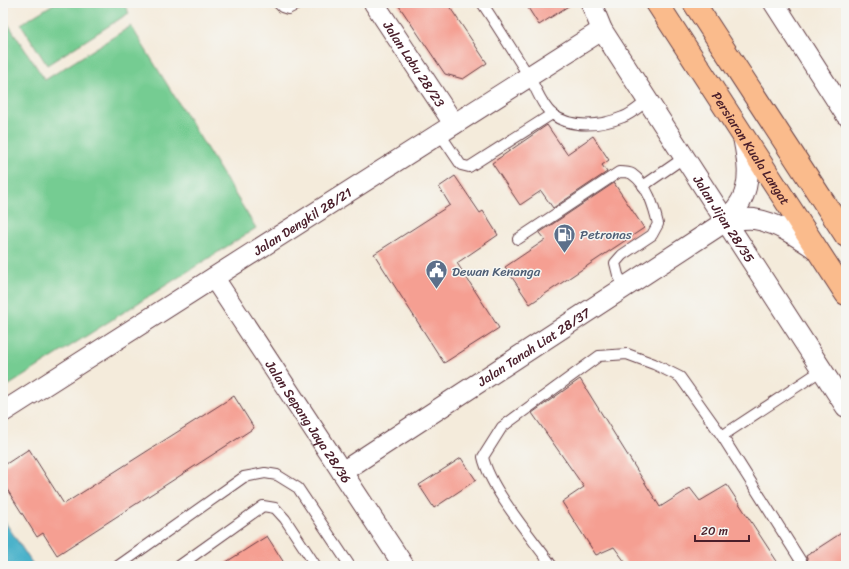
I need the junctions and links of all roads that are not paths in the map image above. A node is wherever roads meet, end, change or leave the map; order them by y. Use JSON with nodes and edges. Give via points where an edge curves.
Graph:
{"nodes":[{"id":1,"x":278,"y":3,"type":"edge"},
{"id":2,"x":300,"y":3,"type":"edge"},
{"id":3,"x":374,"y":3,"type":"edge"},
{"id":4,"x":482,"y":3,"type":"edge"},
{"id":5,"x":591,"y":3,"type":"edge"},
{"id":6,"x":657,"y":3,"type":"edge"},
{"id":7,"x":694,"y":3,"type":"edge"},
{"id":8,"x":774,"y":3,"type":"edge"},
{"id":9,"x":602,"y":30,"type":"junction"},
{"id":10,"x":529,"y":77,"type":"junction"},
{"id":11,"x":648,"y":100,"type":"junction"},
{"id":12,"x":552,"y":114,"type":"junction"},
{"id":13,"x":846,"y":115,"type":"edge"},
{"id":14,"x":447,"y":129,"type":"junction"},
{"id":15,"x":743,"y":137,"type":"junction"},
{"id":16,"x":685,"y":157,"type":"junction"},
{"id":17,"x":643,"y":186,"type":"junction"},
{"id":18,"x":726,"y":221,"type":"junction"},
{"id":19,"x":846,"y":236,"type":"edge"},
{"id":20,"x":518,"y":239,"type":"dead end"},
{"id":21,"x":817,"y":250,"type":"junction"},
{"id":22,"x":214,"y":278,"type":"junction"},
{"id":23,"x":625,"y":288,"type":"junction"},
{"id":24,"x":846,"y":294,"type":"edge"},
{"id":25,"x":822,"y":370,"type":"junction"},
{"id":26,"x":846,"y":407,"type":"edge"},
{"id":27,"x":3,"y":412,"type":"edge"},
{"id":28,"x":722,"y":436,"type":"junction"},
{"id":29,"x":342,"y":472,"type":"junction"},
{"id":30,"x":133,"y":562,"type":"edge"},
{"id":31,"x":118,"y":566,"type":"edge"},
{"id":32,"x":179,"y":566,"type":"edge"},
{"id":33,"x":316,"y":566,"type":"edge"},
{"id":34,"x":350,"y":566,"type":"edge"},
{"id":35,"x":404,"y":566,"type":"edge"},
{"id":36,"x":552,"y":566,"type":"edge"},
{"id":37,"x":804,"y":566,"type":"edge"}],
"edges":[{"from":1,"to":2,"type":"lane","via":[[288,9]]},
{"from":3,"to":14,"type":"street","name":"Jalan Labu 28/23"},
{"from":4,"to":10,"type":"lane"},
{"from":5,"to":9,"type":"street","name":"Jalan Jijan 28/35"},
{"from":6,"to":15,"type":"main road","name":"Persiaran Kuala Langat"},
{"from":7,"to":19,"type":"main road"},
{"from":8,"to":13,"type":"street"},
{"from":9,"to":10,"type":"street","name":"Jalan Dengkil 28/21"},
{"from":9,"to":11,"type":"street","name":"Jalan Jijan 28/35"},
{"from":10,"to":12,"type":"lane"},
{"from":10,"to":14,"type":"street","name":"Jalan Dengkil 28/21"},
{"from":11,"to":12,"type":"lane","via":[[624,117],[601,122],[570,124]]},
{"from":11,"to":16,"type":"street","name":"Jalan Jijan 28/35"},
{"from":12,"to":14,"type":"lane","via":[[469,167],[461,165]]},
{"from":14,"to":22,"type":"street","name":"Jalan Dengkil 28/21"},
{"from":15,"to":18,"type":"street","via":[[749,163],[746,189],[741,202]]},
{"from":15,"to":21,"type":"main road","name":"Persiaran Kuala Langat"},
{"from":16,"to":17,"type":"lane"},
{"from":16,"to":18,"type":"street","name":"Jalan Jijan 28/35"},
{"from":17,"to":20,"type":"lane","via":[[631,174],[619,172]]},
{"from":17,"to":23,"type":"lane","via":[[652,202],[658,224],[652,236],[615,262]]},
{"from":18,"to":21,"type":"street","via":[[753,219],[771,224]]},
{"from":18,"to":23,"type":"street","name":"Jalan Tanah Liat 28/37"},
{"from":18,"to":25,"type":"street","name":"Jalan Jijan 28/35"},
{"from":21,"to":24,"type":"main road","name":"Persiaran Kuala Langat"},
{"from":22,"to":27,"type":"street","name":"Jalan Dengkil 28/21"},
{"from":22,"to":29,"type":"street","name":"Jalan Sepang Jaya 28/36"},
{"from":23,"to":29,"type":"street","name":"Jalan Tanah Liat 28/37"},
{"from":25,"to":26,"type":"street","name":"Jalan Jijan 28/35"},
{"from":25,"to":28,"type":"lane"},
{"from":28,"to":36,"type":"lane","via":[[680,377],[627,354],[599,356],[502,426],[483,457],[486,468],[513,512]]},
{"from":28,"to":37,"type":"lane"},
{"from":29,"to":35,"type":"street","name":"Jalan Sepang Jaya 28/36"},
{"from":30,"to":31,"type":"lane"},
{"from":30,"to":34,"type":"lane","via":[[244,477],[265,473],[277,476],[298,488]]},
{"from":32,"to":33,"type":"lane","via":[[263,506],[275,508],[285,519]]}]}
